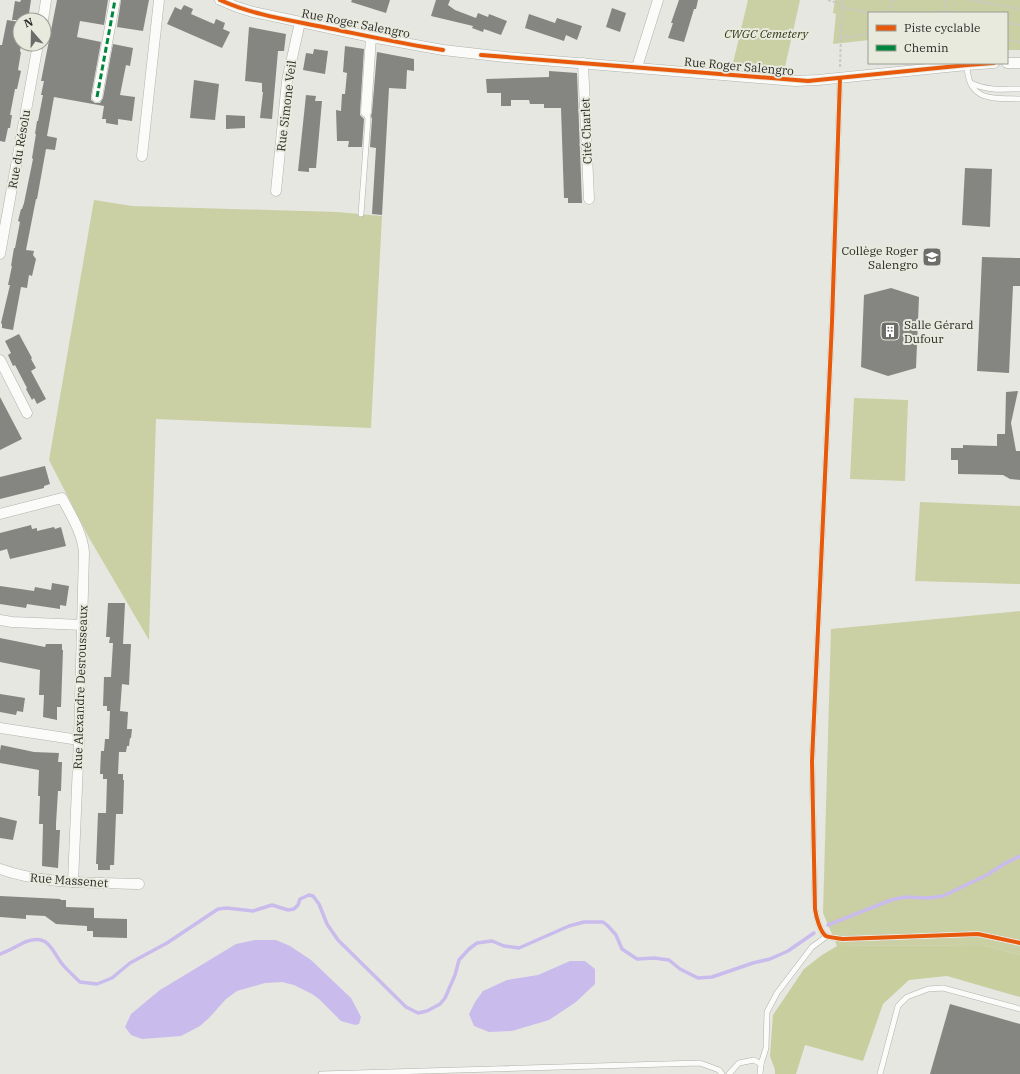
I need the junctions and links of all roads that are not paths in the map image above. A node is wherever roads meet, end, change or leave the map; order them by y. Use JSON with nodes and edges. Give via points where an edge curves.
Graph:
{"nodes":[{"id":1,"x":46,"y":0,"type":"edge"},
{"id":2,"x":115,"y":0,"type":"edge"},
{"id":3,"x":159,"y":0,"type":"edge"},
{"id":4,"x":220,"y":0,"type":"edge"},
{"id":5,"x":658,"y":0,"type":"edge"},
{"id":6,"x":44,"y":12,"type":"edge"},
{"id":7,"x":300,"y":22,"type":"junction"},
{"id":8,"x":371,"y":37,"type":"junction"},
{"id":9,"x":37,"y":52,"type":"edge"},
{"id":10,"x":583,"y":63,"type":"junction"},
{"id":11,"x":1008,"y":63,"type":"edge"},
{"id":12,"x":1020,"y":63,"type":"edge"},
{"id":13,"x":967,"y":64,"type":"joint"},
{"id":14,"x":637,"y":67,"type":"junction"},
{"id":15,"x":840,"y":78,"type":"junction"},
{"id":16,"x":970,"y":83,"type":"junction"},
{"id":17,"x":1020,"y":89,"type":"edge"},
{"id":18,"x":97,"y":97,"type":"dead end"},
{"id":19,"x":1020,"y":99,"type":"edge"},
{"id":20,"x":366,"y":112,"type":"joint"},
{"id":21,"x":142,"y":156,"type":"dead end"},
{"id":22,"x":276,"y":191,"type":"dead end"},
{"id":23,"x":589,"y":199,"type":"dead end"},
{"id":24,"x":362,"y":214,"type":"dead end"},
{"id":25,"x":0,"y":254,"type":"edge"},
{"id":26,"x":0,"y":360,"type":"edge"},
{"id":27,"x":27,"y":413,"type":"dead end"},
{"id":28,"x":0,"y":514,"type":"edge"},
{"id":29,"x":0,"y":620,"type":"edge"},
{"id":30,"x":82,"y":625,"type":"junction"},
{"id":31,"x":0,"y":728,"type":"edge"},
{"id":32,"x":79,"y":740,"type":"junction"},
{"id":33,"x":0,"y":869,"type":"edge"},
{"id":34,"x":73,"y":882,"type":"junction"},
{"id":35,"x":139,"y":884,"type":"dead end"},
{"id":36,"x":825,"y":935,"type":"junction"},
{"id":37,"x":1020,"y":943,"type":"edge"},
{"id":38,"x":1020,"y":1009,"type":"edge"},
{"id":39,"x":761,"y":1064,"type":"junction"},
{"id":40,"x":321,"y":1074,"type":"edge"},
{"id":41,"x":722,"y":1074,"type":"edge"},
{"id":42,"x":730,"y":1074,"type":"edge"},
{"id":43,"x":760,"y":1074,"type":"edge"},
{"id":44,"x":880,"y":1074,"type":"edge"}],
"edges":[{"from":1,"to":6,"type":"street"},
{"from":2,"to":18,"type":"street"},
{"from":3,"to":21,"type":"street"},
{"from":4,"to":7,"type":"street","name":"Rue Roger Salengro","via":[[253,12]]},
{"from":5,"to":14,"type":"street"},
{"from":7,"to":8,"type":"street","name":"Rue Roger Salengro"},
{"from":7,"to":22,"type":"street","name":"Rue Simone Veil","via":[[287,81]]},
{"from":8,"to":10,"type":"street","name":"Rue Roger Salengro","via":[[443,50]]},
{"from":8,"to":20,"type":"street"},
{"from":9,"to":25,"type":"street","name":"Rue du Résolu"},
{"from":10,"to":14,"type":"street","name":"Rue Roger Salengro"},
{"from":10,"to":23,"type":"street","name":"Cité Charlet"},
{"from":11,"to":12,"type":"street"},
{"from":13,"to":15,"type":"street","name":"Rue Roger Salengro"},
{"from":13,"to":16,"type":"lane"},
{"from":14,"to":15,"type":"street","name":"Rue Roger Salengro","via":[[795,81]]},
{"from":15,"to":36,"type":"lane","via":[[832,322],[812,761],[815,909]]},
{"from":16,"to":17,"type":"lane","via":[[988,89]]},
{"from":16,"to":19,"type":"lane","via":[[984,97]]},
{"from":20,"to":24,"type":"lane","via":[[368,119]]},
{"from":26,"to":27,"type":"street"},
{"from":28,"to":30,"type":"street","name":"Rue Alexandre Desrousseaux","via":[[62,498],[84,545]]},
{"from":29,"to":30,"type":"street"},
{"from":30,"to":32,"type":"street","name":"Rue Alexandre Desrousseaux"},
{"from":31,"to":32,"type":"street"},
{"from":32,"to":34,"type":"street","name":"Rue Alexandre Desrousseaux"},
{"from":33,"to":34,"type":"street","name":"Rue Massenet","via":[[32,878]]},
{"from":34,"to":35,"type":"street","name":"Rue Massenet"},
{"from":36,"to":37,"type":"lane","via":[[843,939],[978,934]]},
{"from":36,"to":39,"type":"lane","via":[[812,947],[777,993],[767,1012],[766,1048]]},
{"from":38,"to":44,"type":"lane","via":[[943,988],[928,989],[907,997],[898,1006]]},
{"from":39,"to":42,"type":"lane","via":[[754,1060],[739,1063]]},
{"from":39,"to":43,"type":"lane"},
{"from":40,"to":41,"type":"lane","via":[[700,1063],[719,1070]]}]}
